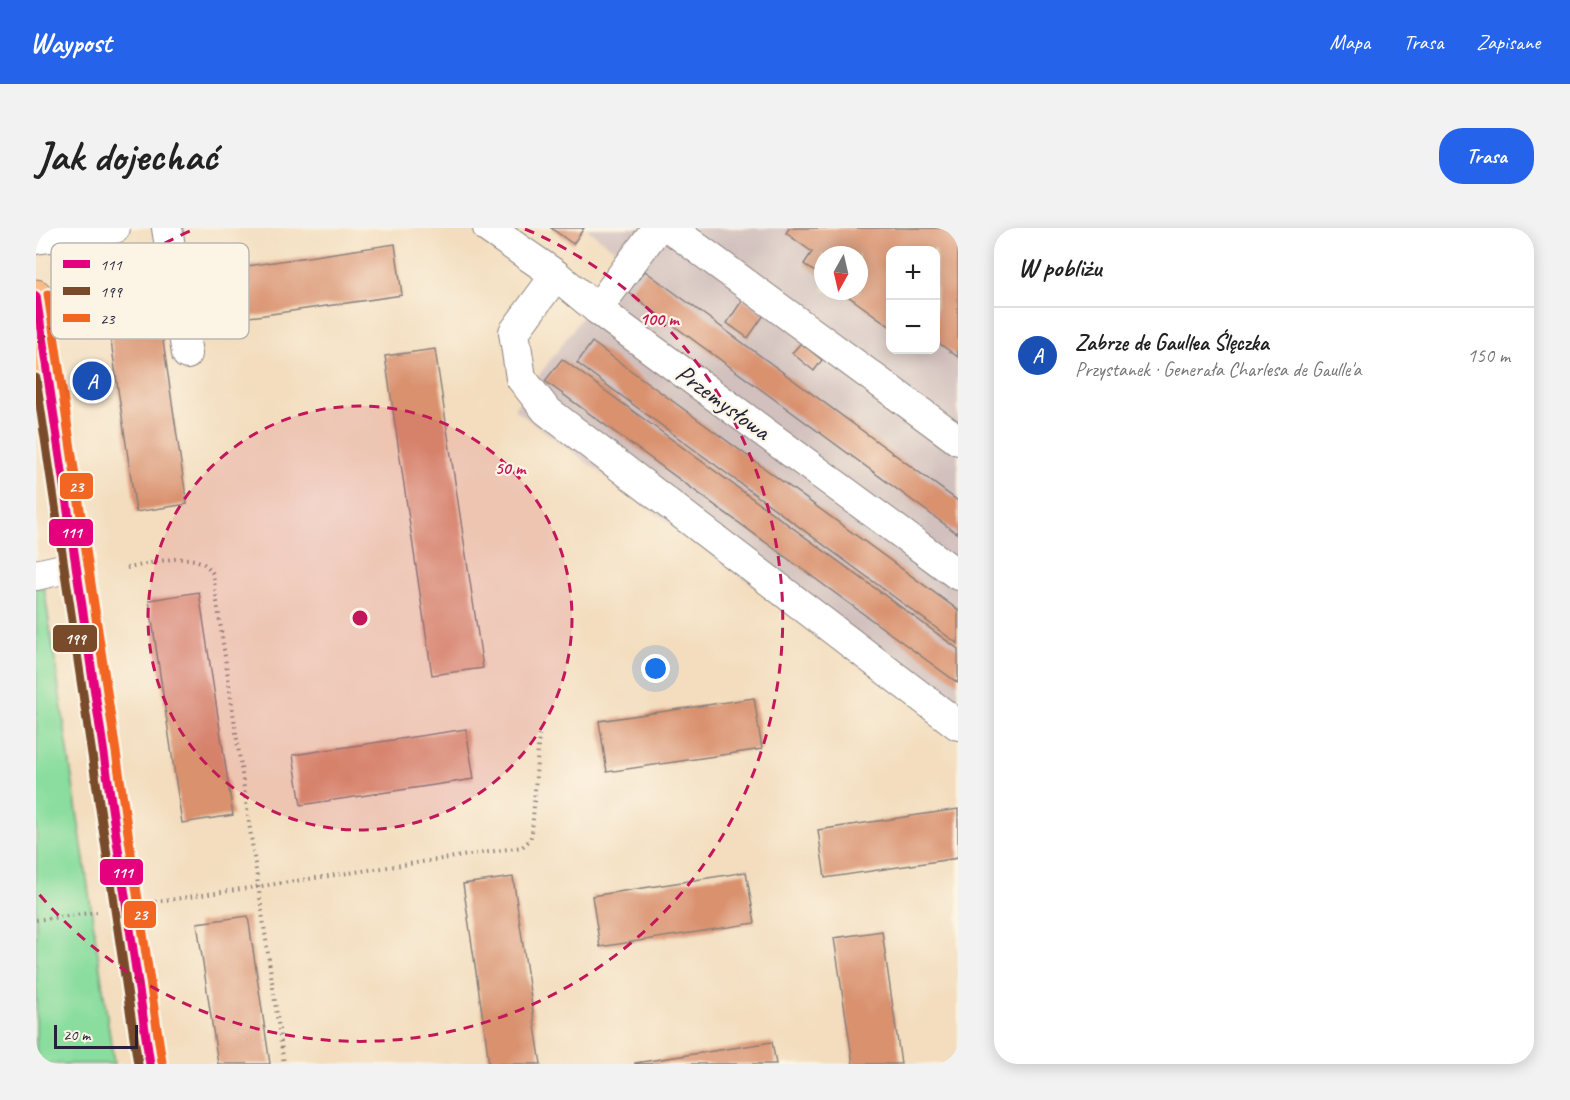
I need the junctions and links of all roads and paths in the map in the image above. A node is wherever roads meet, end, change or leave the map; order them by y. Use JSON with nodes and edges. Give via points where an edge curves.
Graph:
{"nodes":[{"id":1,"x":115,"y":228,"type":"edge"},
{"id":2,"x":167,"y":228,"type":"edge"},
{"id":3,"x":488,"y":228,"type":"edge"},
{"id":4,"x":657,"y":228,"type":"edge"},
{"id":5,"x":670,"y":228,"type":"edge"},
{"id":6,"x":36,"y":239,"type":"edge"},
{"id":7,"x":169,"y":243,"type":"edge"},
{"id":8,"x":556,"y":275,"type":"junction"},
{"id":9,"x":36,"y":296,"type":"edge"},
{"id":10,"x":597,"y":309,"type":"junction"},
{"id":11,"x":185,"y":339,"type":"edge"},
{"id":12,"x":187,"y":354,"type":"dead end"},
{"id":13,"x":958,"y":440,"type":"edge"},
{"id":14,"x":76,"y":567,"type":"junction"},
{"id":15,"x":128,"y":568,"type":"dead end"},
{"id":16,"x":36,"y":575,"type":"edge"},
{"id":17,"x":958,"y":575,"type":"edge"},
{"id":18,"x":958,"y":725,"type":"edge"},
{"id":19,"x":539,"y":734,"type":"dead end"},
{"id":20,"x":258,"y":887,"type":"junction"},
{"id":21,"x":127,"y":908,"type":"junction"},
{"id":22,"x":36,"y":920,"type":"edge"},
{"id":23,"x":150,"y":1064,"type":"edge"},
{"id":24,"x":284,"y":1064,"type":"edge"}],
"edges":[{"from":1,"to":6,"type":"street"},
{"from":2,"to":7,"type":"street"},
{"from":3,"to":8,"type":"street","name":"Przemysłowa"},
{"from":4,"to":10,"type":"street"},
{"from":5,"to":13,"type":"street"},
{"from":8,"to":10,"type":"street","name":"Przemysłowa"},
{"from":8,"to":18,"type":"street","via":[[514,332],[521,378],[546,410]]},
{"from":9,"to":14,"type":"main road"},
{"from":10,"to":17,"type":"street","name":"Przemysłowa"},
{"from":11,"to":12,"type":"street"},
{"from":14,"to":16,"type":"street"},
{"from":14,"to":21,"type":"main road"},
{"from":15,"to":20,"type":"path","via":[[196,559],[207,564],[213,574]]},
{"from":19,"to":20,"type":"path","via":[[532,833],[522,847]]},
{"from":20,"to":21,"type":"path"},
{"from":20,"to":24,"type":"path"},
{"from":21,"to":22,"type":"path"},
{"from":21,"to":23,"type":"main road"}]}
